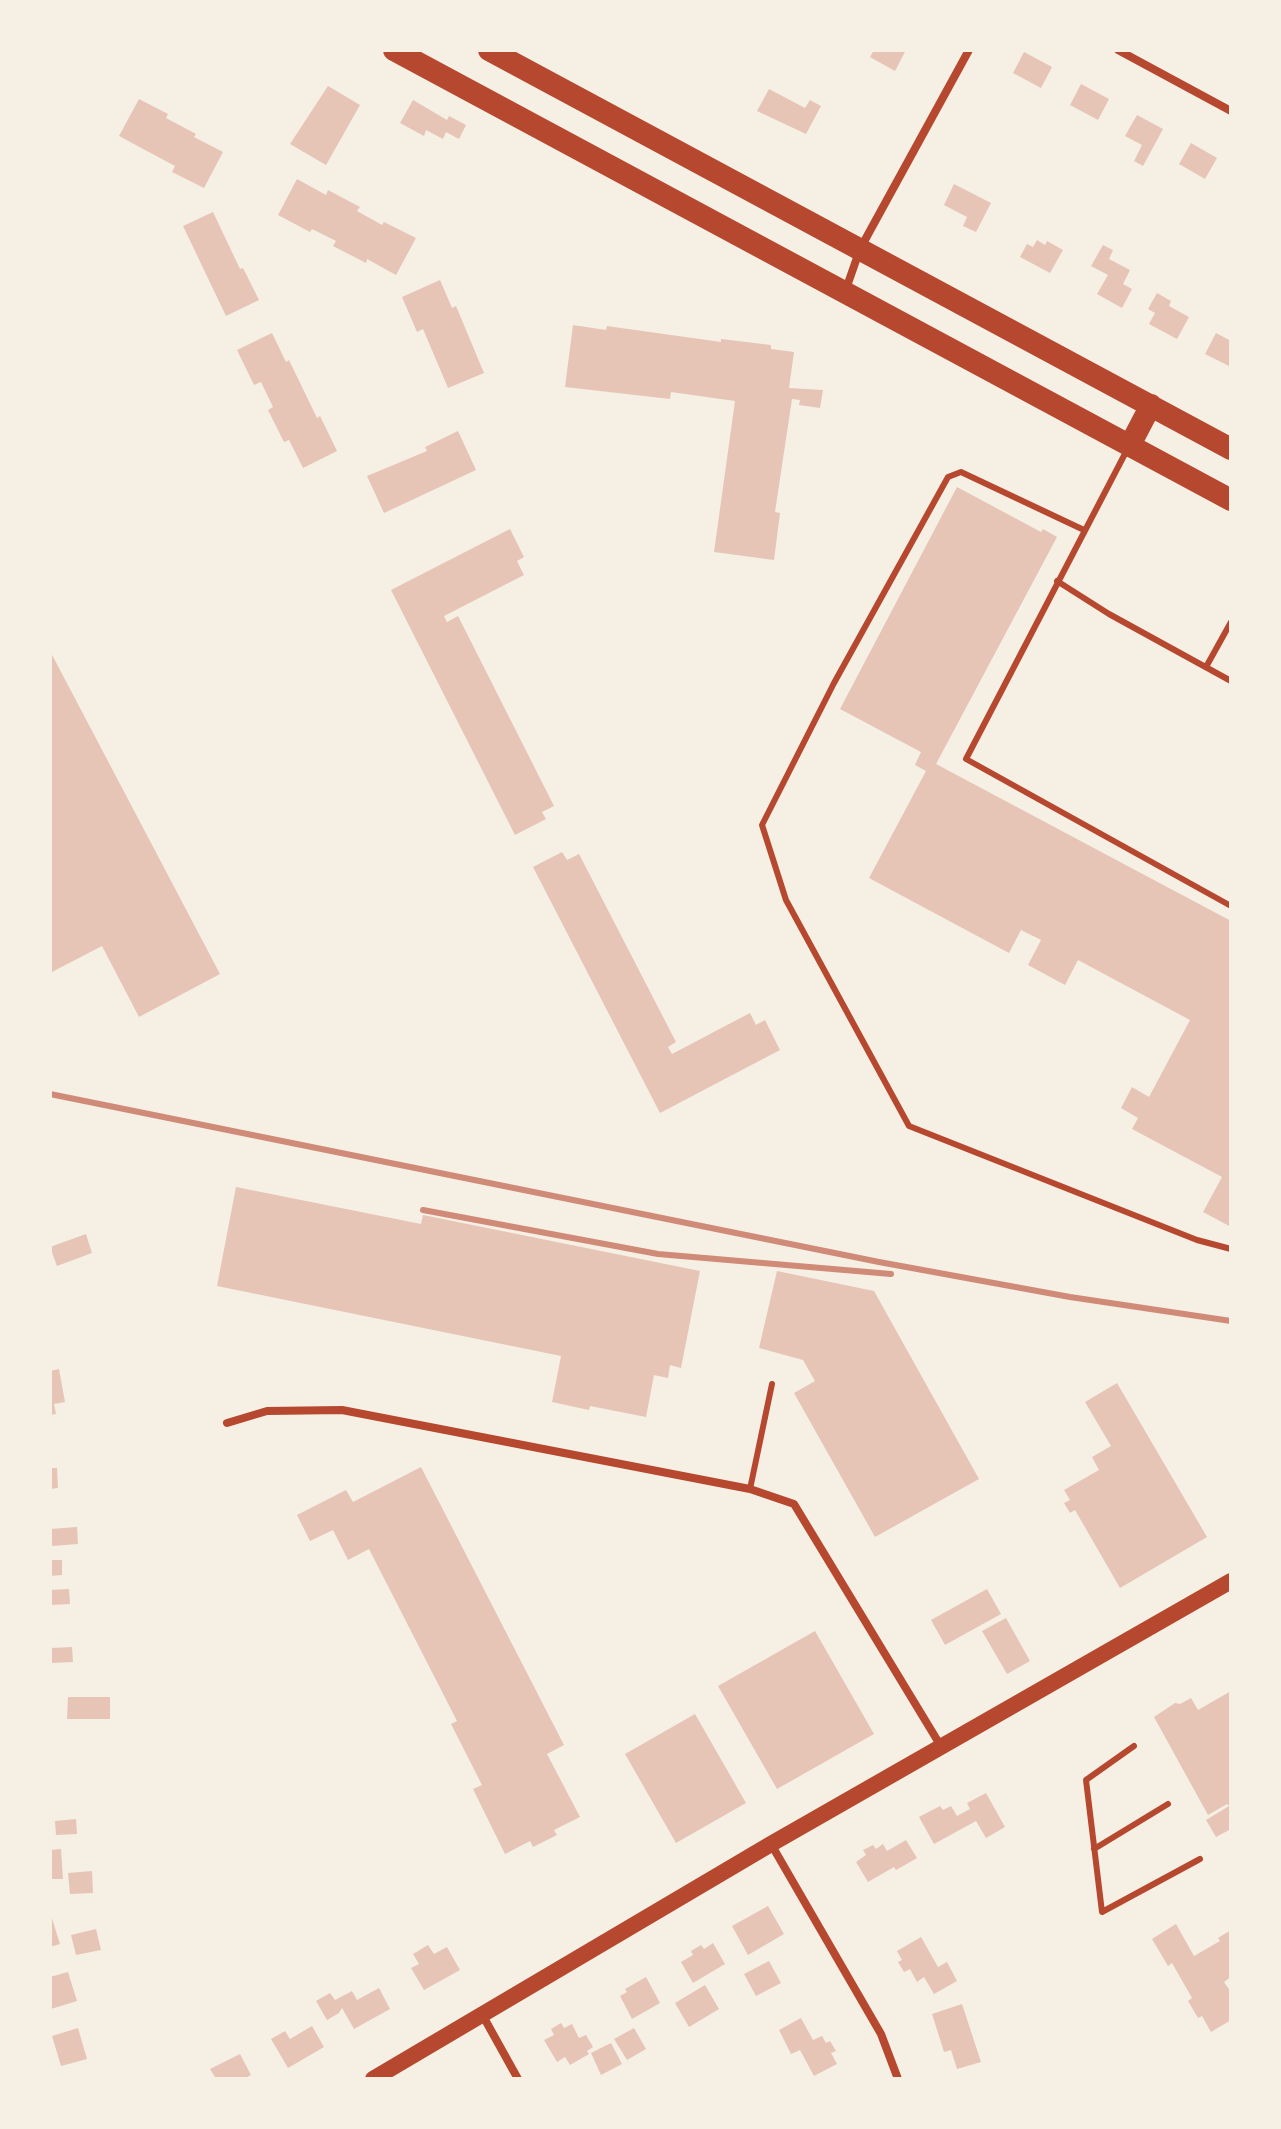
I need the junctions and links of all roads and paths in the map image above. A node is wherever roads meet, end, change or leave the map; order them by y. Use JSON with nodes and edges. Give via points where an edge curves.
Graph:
{"nodes":[{"id":1,"x":394,"y":50,"type":"edge"},
{"id":2,"x":489,"y":50,"type":"edge"},
{"id":3,"x":969,"y":50,"type":"edge"},
{"id":4,"x":1118,"y":50,"type":"edge"},
{"id":5,"x":1231,"y":111,"type":"edge"},
{"id":6,"x":860,"y":249,"type":"junction"},
{"id":7,"x":845,"y":292,"type":"junction"},
{"id":8,"x":1151,"y":405,"type":"junction"},
{"id":9,"x":1130,"y":445,"type":"junction"},
{"id":10,"x":1231,"y":449,"type":"edge"},
{"id":11,"x":1231,"y":500,"type":"edge"},
{"id":12,"x":1084,"y":530,"type":"junction"},
{"id":13,"x":1057,"y":581,"type":"junction"},
{"id":14,"x":1231,"y":622,"type":"edge"},
{"id":15,"x":1206,"y":667,"type":"junction"},
{"id":16,"x":1231,"y":681,"type":"edge"},
{"id":17,"x":1231,"y":906,"type":"edge"},
{"id":18,"x":1231,"y":1249,"type":"edge"},
{"id":19,"x":772,"y":1384,"type":"dead end"},
{"id":20,"x":227,"y":1423,"type":"dead end"},
{"id":21,"x":750,"y":1489,"type":"junction"},
{"id":22,"x":1231,"y":1581,"type":"edge"},
{"id":23,"x":1134,"y":1746,"type":"dead end"},
{"id":24,"x":942,"y":1749,"type":"junction"},
{"id":25,"x":1168,"y":1804,"type":"dead end"},
{"id":26,"x":771,"y":1844,"type":"junction"},
{"id":27,"x":1094,"y":1849,"type":"junction"},
{"id":28,"x":1200,"y":1859,"type":"dead end"},
{"id":29,"x":483,"y":2016,"type":"junction"},
{"id":30,"x":373,"y":2079,"type":"edge"},
{"id":31,"x":518,"y":2079,"type":"edge"},
{"id":32,"x":898,"y":2079,"type":"edge"}],
"edges":[{"from":1,"to":7,"type":"highway"},
{"from":2,"to":6,"type":"highway"},
{"from":3,"to":6,"type":"street"},
{"from":4,"to":5,"type":"street"},
{"from":6,"to":7,"type":"street"},
{"from":6,"to":8,"type":"highway"},
{"from":7,"to":9,"type":"highway"},
{"from":8,"to":9,"type":"highway"},
{"from":8,"to":10,"type":"highway"},
{"from":9,"to":11,"type":"highway"},
{"from":9,"to":12,"type":"lane"},
{"from":12,"to":13,"type":"lane"},
{"from":12,"to":18,"type":"lane","via":[[961,472],[948,477],[762,825],[786,900],[909,1126]]},
{"from":13,"to":15,"type":"lane"},
{"from":13,"to":17,"type":"lane","via":[[966,759]]},
{"from":14,"to":15,"type":"lane"},
{"from":15,"to":16,"type":"lane"},
{"from":19,"to":21,"type":"lane"},
{"from":20,"to":21,"type":"street","via":[[267,1411],[342,1410]]},
{"from":21,"to":24,"type":"street","via":[[794,1504]]},
{"from":22,"to":24,"type":"main road"},
{"from":23,"to":27,"type":"lane","via":[[1086,1780]]},
{"from":24,"to":26,"type":"main road"},
{"from":25,"to":27,"type":"lane"},
{"from":26,"to":29,"type":"main road"},
{"from":26,"to":32,"type":"street","via":[[881,2034]]},
{"from":27,"to":28,"type":"lane","via":[[1102,1912]]},
{"from":29,"to":30,"type":"main road"},
{"from":29,"to":31,"type":"street"}]}
